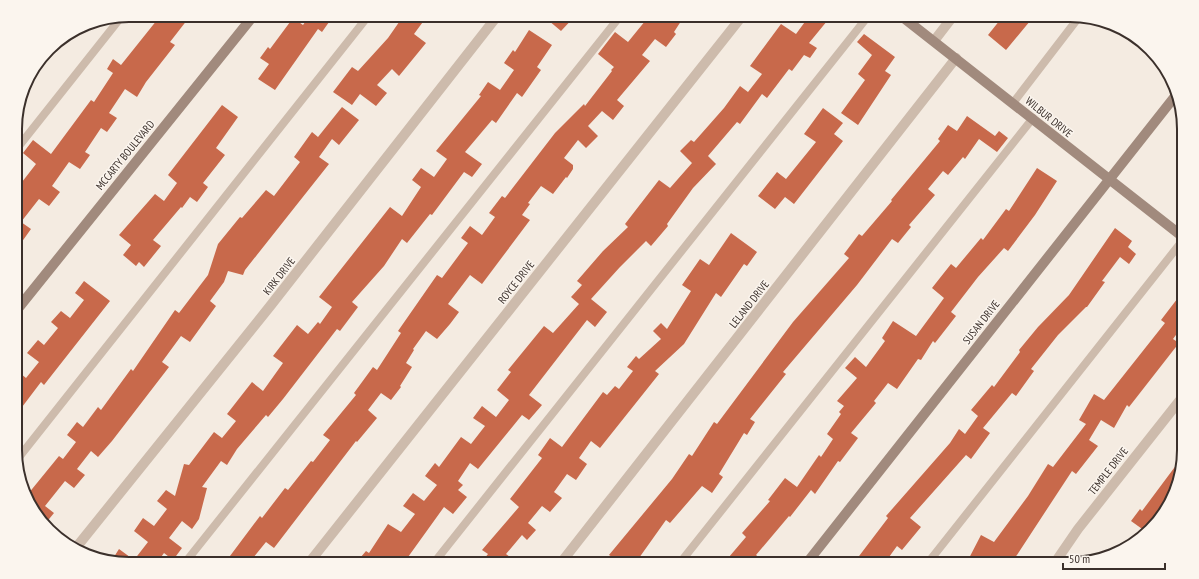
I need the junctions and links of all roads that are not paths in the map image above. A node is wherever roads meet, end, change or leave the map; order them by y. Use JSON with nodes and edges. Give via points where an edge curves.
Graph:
{"nodes":[{"id":1,"x":248,"y":22,"type":"edge"},
{"id":2,"x":362,"y":22,"type":"edge"},
{"id":3,"x":493,"y":22,"type":"edge"},
{"id":4,"x":615,"y":22,"type":"edge"},
{"id":5,"x":737,"y":22,"type":"edge"},
{"id":6,"x":863,"y":22,"type":"edge"},
{"id":7,"x":909,"y":22,"type":"edge"},
{"id":8,"x":949,"y":22,"type":"edge"},
{"id":9,"x":1076,"y":22,"type":"edge"},
{"id":10,"x":117,"y":23,"type":"edge"},
{"id":11,"x":934,"y":41,"type":"junction"},
{"id":12,"x":956,"y":58,"type":"junction"},
{"id":13,"x":1173,"y":100,"type":"edge"},
{"id":14,"x":1013,"y":103,"type":"junction"},
{"id":15,"x":1033,"y":118,"type":"junction"},
{"id":16,"x":22,"y":142,"type":"edge"},
{"id":17,"x":1109,"y":180,"type":"junction"},
{"id":18,"x":1177,"y":233,"type":"edge"},
{"id":19,"x":1177,"y":246,"type":"edge"},
{"id":20,"x":22,"y":304,"type":"edge"},
{"id":21,"x":1177,"y":404,"type":"edge"},
{"id":22,"x":22,"y":453,"type":"edge"},
{"id":23,"x":79,"y":544,"type":"edge"},
{"id":24,"x":190,"y":557,"type":"edge"},
{"id":25,"x":314,"y":557,"type":"edge"},
{"id":26,"x":439,"y":557,"type":"edge"},
{"id":27,"x":565,"y":557,"type":"edge"},
{"id":28,"x":685,"y":557,"type":"edge"},
{"id":29,"x":812,"y":557,"type":"edge"},
{"id":30,"x":932,"y":557,"type":"edge"},
{"id":31,"x":1059,"y":557,"type":"edge"}],
"edges":[{"from":1,"to":20,"type":"street","name":"MCCARTY BOULEVARD"},
{"from":2,"to":22,"type":"lane"},
{"from":3,"to":23,"type":"street","name":"KIRK DRIVE"},
{"from":4,"to":24,"type":"lane"},
{"from":5,"to":25,"type":"street","name":"ROYCE DRIVE"},
{"from":6,"to":26,"type":"lane"},
{"from":7,"to":11,"type":"street","name":"WILBUR DRIVE"},
{"from":8,"to":11,"type":"street"},
{"from":9,"to":14,"type":"lane"},
{"from":10,"to":16,"type":"lane"},
{"from":11,"to":12,"type":"street","name":"WILBUR DRIVE"},
{"from":12,"to":14,"type":"street","name":"WILBUR DRIVE"},
{"from":12,"to":27,"type":"street","name":"LELAND DRIVE"},
{"from":13,"to":17,"type":"street","name":"SUSAN DRIVE"},
{"from":14,"to":15,"type":"street","name":"WILBUR DRIVE"},
{"from":15,"to":17,"type":"street","name":"WILBUR DRIVE"},
{"from":15,"to":28,"type":"lane"},
{"from":17,"to":18,"type":"street","name":"WILBUR DRIVE"},
{"from":17,"to":29,"type":"street","name":"SUSAN DRIVE"},
{"from":19,"to":30,"type":"lane"},
{"from":21,"to":31,"type":"street","name":"TEMPLE DRIVE"}]}
